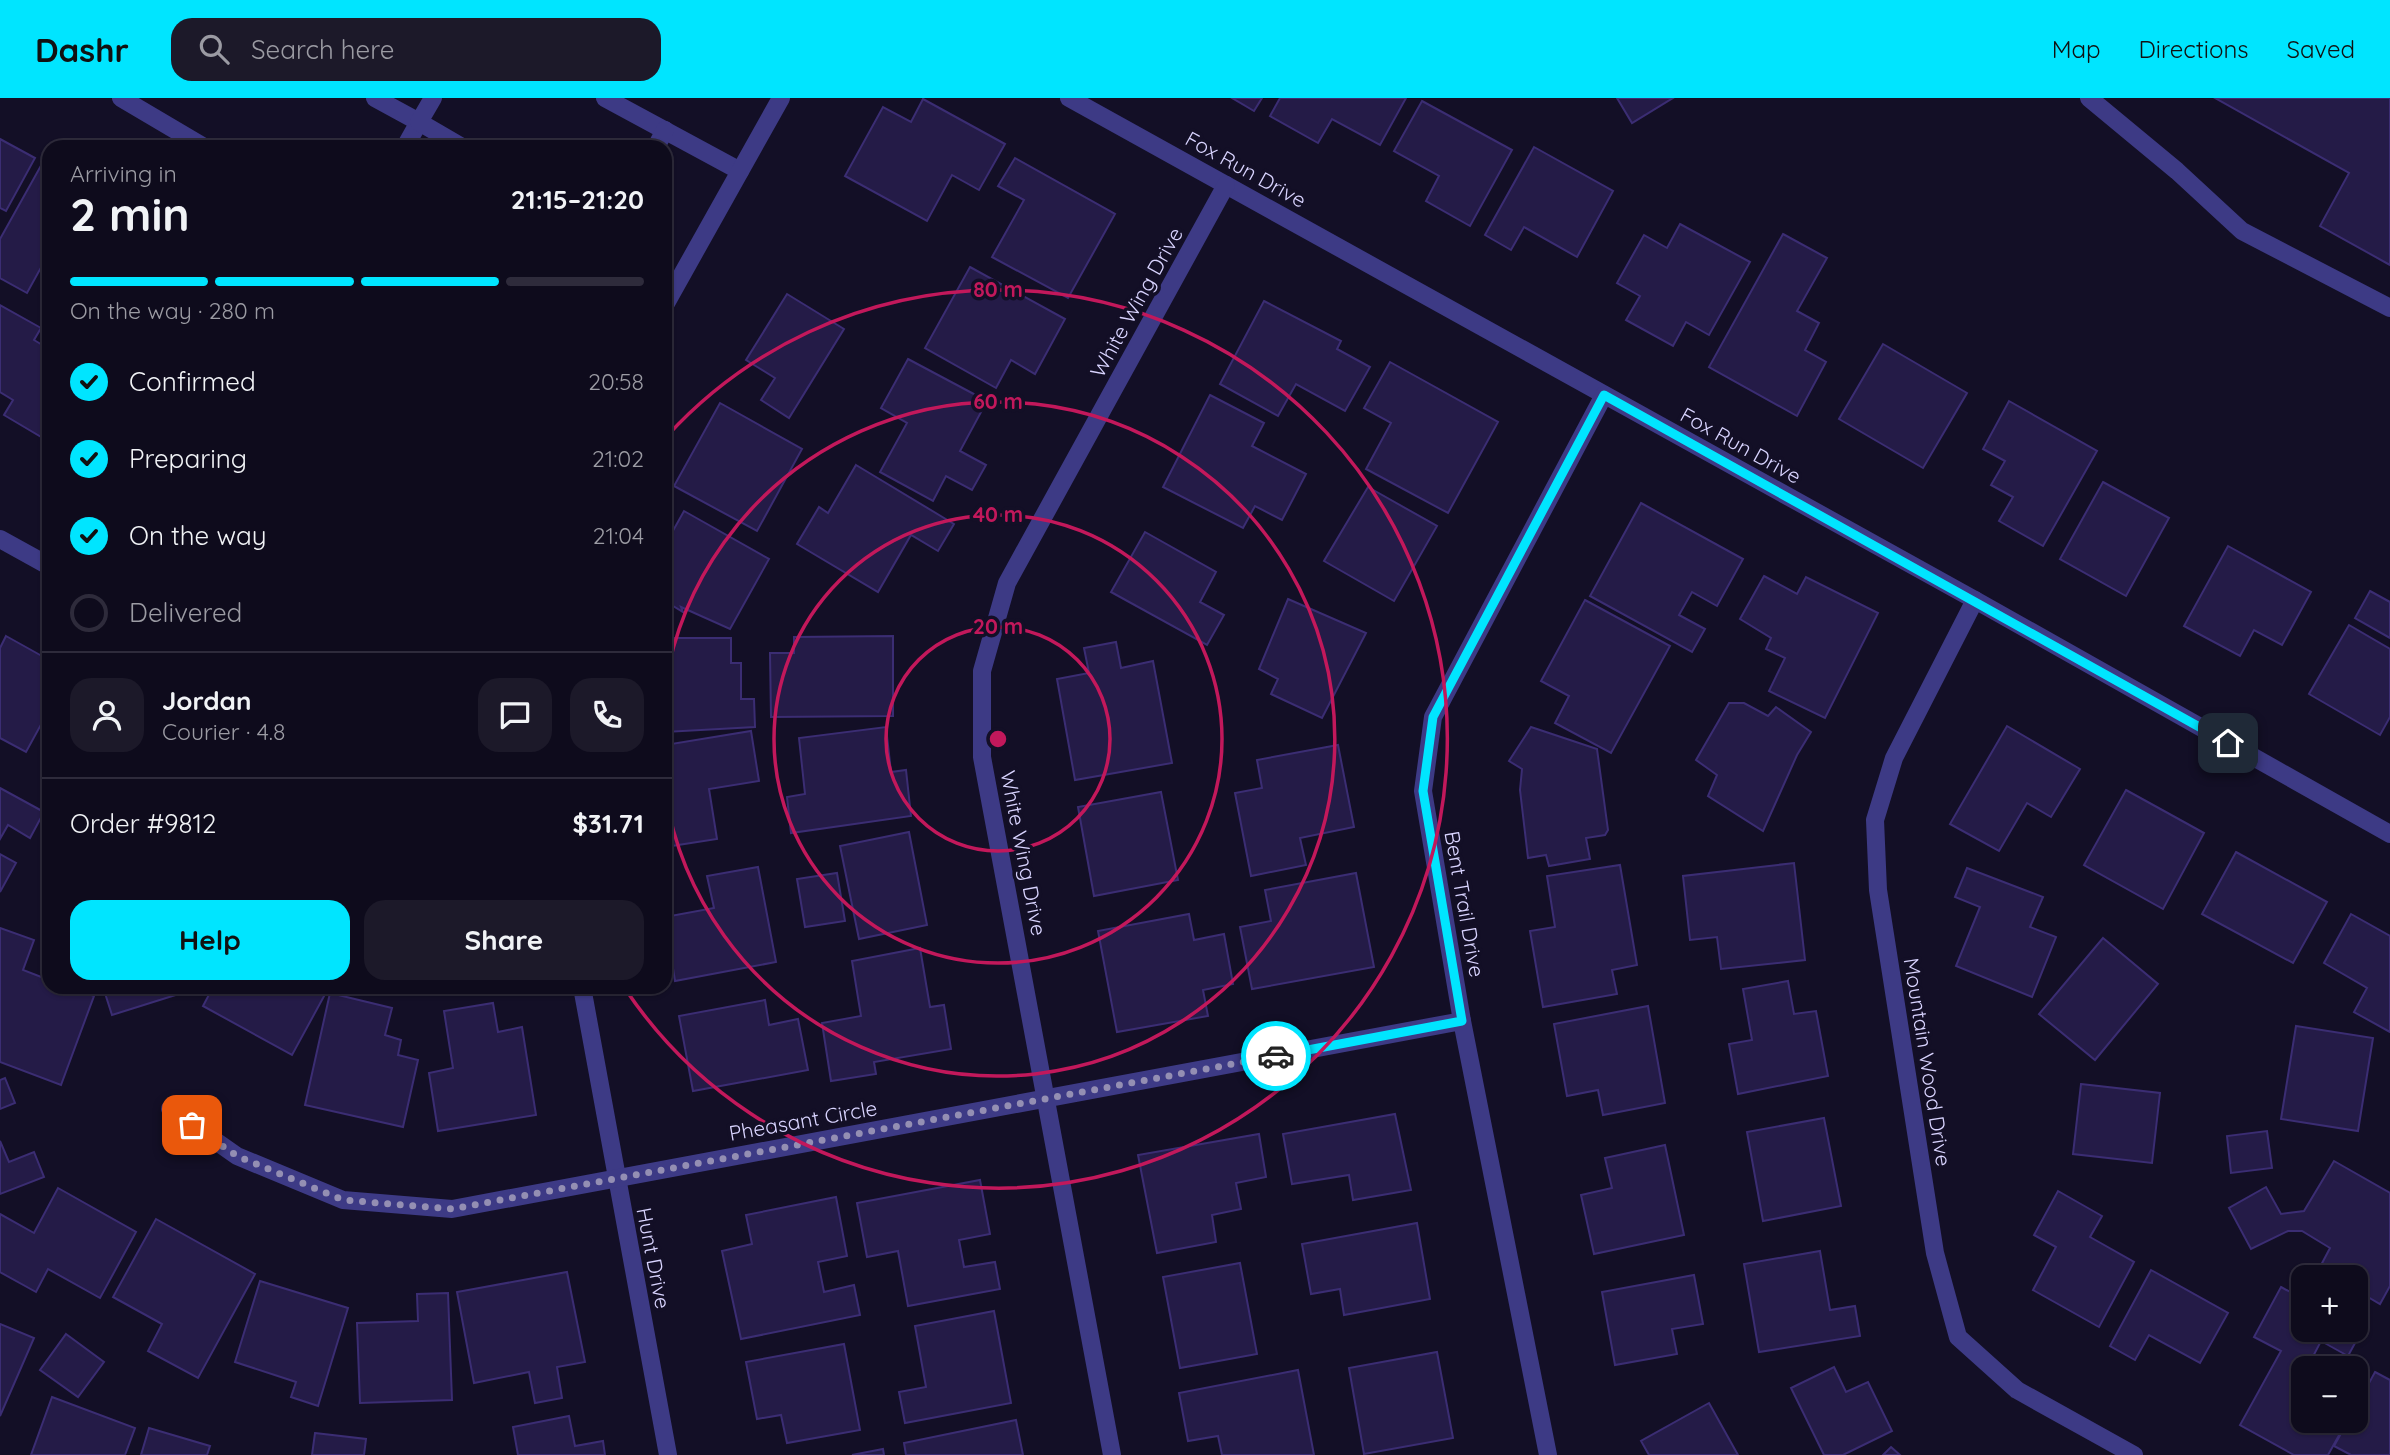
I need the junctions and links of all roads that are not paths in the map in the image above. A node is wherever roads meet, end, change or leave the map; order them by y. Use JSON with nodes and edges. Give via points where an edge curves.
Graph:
{"nodes":[{"id":1,"x":121,"y":98,"type":"edge"},
{"id":2,"x":374,"y":98,"type":"edge"},
{"id":3,"x":433,"y":98,"type":"edge"},
{"id":4,"x":605,"y":98,"type":"edge"},
{"id":5,"x":780,"y":98,"type":"edge"},
{"id":6,"x":1069,"y":98,"type":"edge"},
{"id":7,"x":2089,"y":98,"type":"edge"},
{"id":8,"x":419,"y":122,"type":"junction"},
{"id":9,"x":665,"y":131,"type":"junction"},
{"id":10,"x":192,"y":140,"type":"edge"},
{"id":11,"x":409,"y":140,"type":"edge"},
{"id":12,"x":450,"y":140,"type":"edge"},
{"id":13,"x":660,"y":140,"type":"edge"},
{"id":14,"x":740,"y":171,"type":"junction"},
{"id":15,"x":1226,"y":185,"type":"junction"},
{"id":16,"x":672,"y":293,"type":"edge"},
{"id":17,"x":2390,"y":308,"type":"edge"},
{"id":18,"x":1604,"y":395,"type":"junction"},
{"id":19,"x":0,"y":540,"type":"edge"},
{"id":20,"x":42,"y":562,"type":"edge"},
{"id":21,"x":1975,"y":600,"type":"junction"},
{"id":22,"x":2390,"y":834,"type":"edge"},
{"id":23,"x":583,"y":994,"type":"edge"},
{"id":24,"x":1462,"y":1021,"type":"junction"},
{"id":25,"x":1047,"y":1100,"type":"junction"},
{"id":26,"x":170,"y":1110,"type":"dead end"},
{"id":27,"x":616,"y":1177,"type":"junction"},
{"id":28,"x":668,"y":1455,"type":"edge"},
{"id":29,"x":1112,"y":1455,"type":"edge"},
{"id":30,"x":1548,"y":1455,"type":"edge"},
{"id":31,"x":2134,"y":1455,"type":"edge"}],
"edges":[{"from":1,"to":10,"type":"street"},
{"from":2,"to":8,"type":"street"},
{"from":3,"to":8,"type":"street"},
{"from":4,"to":9,"type":"street"},
{"from":5,"to":14,"type":"street"},
{"from":6,"to":15,"type":"street","name":"Fox Run Drive"},
{"from":7,"to":17,"type":"street","via":[[2242,231]]},
{"from":8,"to":11,"type":"street"},
{"from":8,"to":12,"type":"street"},
{"from":9,"to":13,"type":"street"},
{"from":9,"to":14,"type":"street"},
{"from":14,"to":16,"type":"street"},
{"from":15,"to":18,"type":"street","name":"Fox Run Drive"},
{"from":15,"to":25,"type":"street","name":"White Wing Drive","via":[[1007,583],[982,671],[982,757]]},
{"from":18,"to":21,"type":"street","name":"Fox Run Drive"},
{"from":18,"to":24,"type":"street","name":"Bent Trail Drive","via":[[1433,717],[1423,791]]},
{"from":19,"to":20,"type":"street"},
{"from":21,"to":22,"type":"street","name":"Fox Run Drive"},
{"from":21,"to":31,"type":"street","name":"Mountain Wood Drive","via":[[1894,758],[1875,820],[1878,890],[1935,1253],[1958,1337],[2017,1390]]},
{"from":23,"to":27,"type":"street","name":"Hunt Drive"},
{"from":24,"to":25,"type":"street","name":"Pheasant Circle"},
{"from":24,"to":30,"type":"street","name":"Bent Trail Drive"},
{"from":25,"to":27,"type":"street","name":"Pheasant Circle"},
{"from":25,"to":29,"type":"street","name":"White Wing Drive"},
{"from":26,"to":27,"type":"street","name":"Pheasant Circle","via":[[237,1156],[343,1200],[452,1209]]},
{"from":27,"to":28,"type":"street","name":"Hunt Drive"}]}
